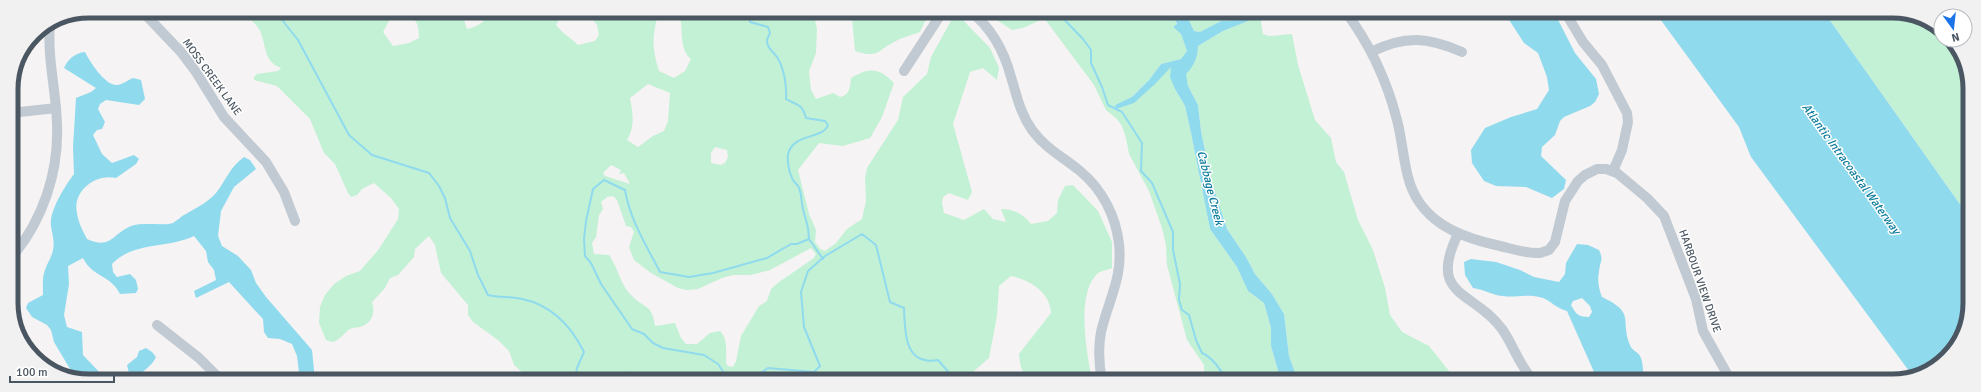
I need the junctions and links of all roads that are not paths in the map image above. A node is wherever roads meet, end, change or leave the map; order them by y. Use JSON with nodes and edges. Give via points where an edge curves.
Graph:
{"nodes":[{"id":1,"x":149,"y":18,"type":"edge"},
{"id":2,"x":938,"y":18,"type":"edge"},
{"id":3,"x":977,"y":18,"type":"edge"},
{"id":4,"x":1349,"y":18,"type":"edge"},
{"id":5,"x":1569,"y":18,"type":"edge"},
{"id":6,"x":50,"y":30,"type":"edge"},
{"id":7,"x":1371,"y":52,"type":"junction"},
{"id":8,"x":1462,"y":52,"type":"dead end"},
{"id":9,"x":904,"y":70,"type":"dead end"},
{"id":10,"x":56,"y":108,"type":"junction"},
{"id":11,"x":18,"y":112,"type":"edge"},
{"id":12,"x":1613,"y":171,"type":"junction"},
{"id":13,"x":295,"y":221,"type":"dead end"},
{"id":14,"x":1458,"y":234,"type":"junction"},
{"id":15,"x":18,"y":248,"type":"edge"},
{"id":16,"x":157,"y":325,"type":"dead end"},
{"id":17,"x":215,"y":374,"type":"edge"},
{"id":18,"x":1101,"y":374,"type":"edge"},
{"id":19,"x":1528,"y":374,"type":"edge"},
{"id":20,"x":1727,"y":374,"type":"edge"}],
"edges":[{"from":1,"to":13,"type":"street","name":"MOSS CREEK LANE","via":[[181,52],[220,112],[266,162],[284,192]]},
{"from":2,"to":9,"type":"street"},
{"from":3,"to":18,"type":"street","via":[[1001,47],[1020,109],[1032,130],[1048,148],[1088,178],[1103,197],[1114,219],[1120,269],[1101,333],[1099,356]]},
{"from":4,"to":7,"type":"street"},
{"from":5,"to":12,"type":"street","via":[[1583,42],[1602,65],[1627,112],[1628,122],[1622,150]]},
{"from":6,"to":10,"type":"street","via":[[49,53]]},
{"from":7,"to":8,"type":"street","via":[[1395,42],[1415,39],[1436,42]]},
{"from":7,"to":14,"type":"street","via":[[1395,113],[1412,188],[1430,215]]},
{"from":10,"to":11,"type":"street"},
{"from":10,"to":15,"type":"street","via":[[56,156],[50,187],[36,222]]},
{"from":12,"to":14,"type":"street","via":[[1592,170],[1573,188],[1565,201],[1555,242],[1545,252],[1535,254]]},
{"from":12,"to":20,"type":"street","name":"HARBOUR VIEW DRIVE","via":[[1647,198],[1664,216],[1696,299],[1703,331]]},
{"from":14,"to":19,"type":"street","via":[[1448,258],[1450,280],[1460,294],[1498,323]]},
{"from":16,"to":17,"type":"street"}]}
